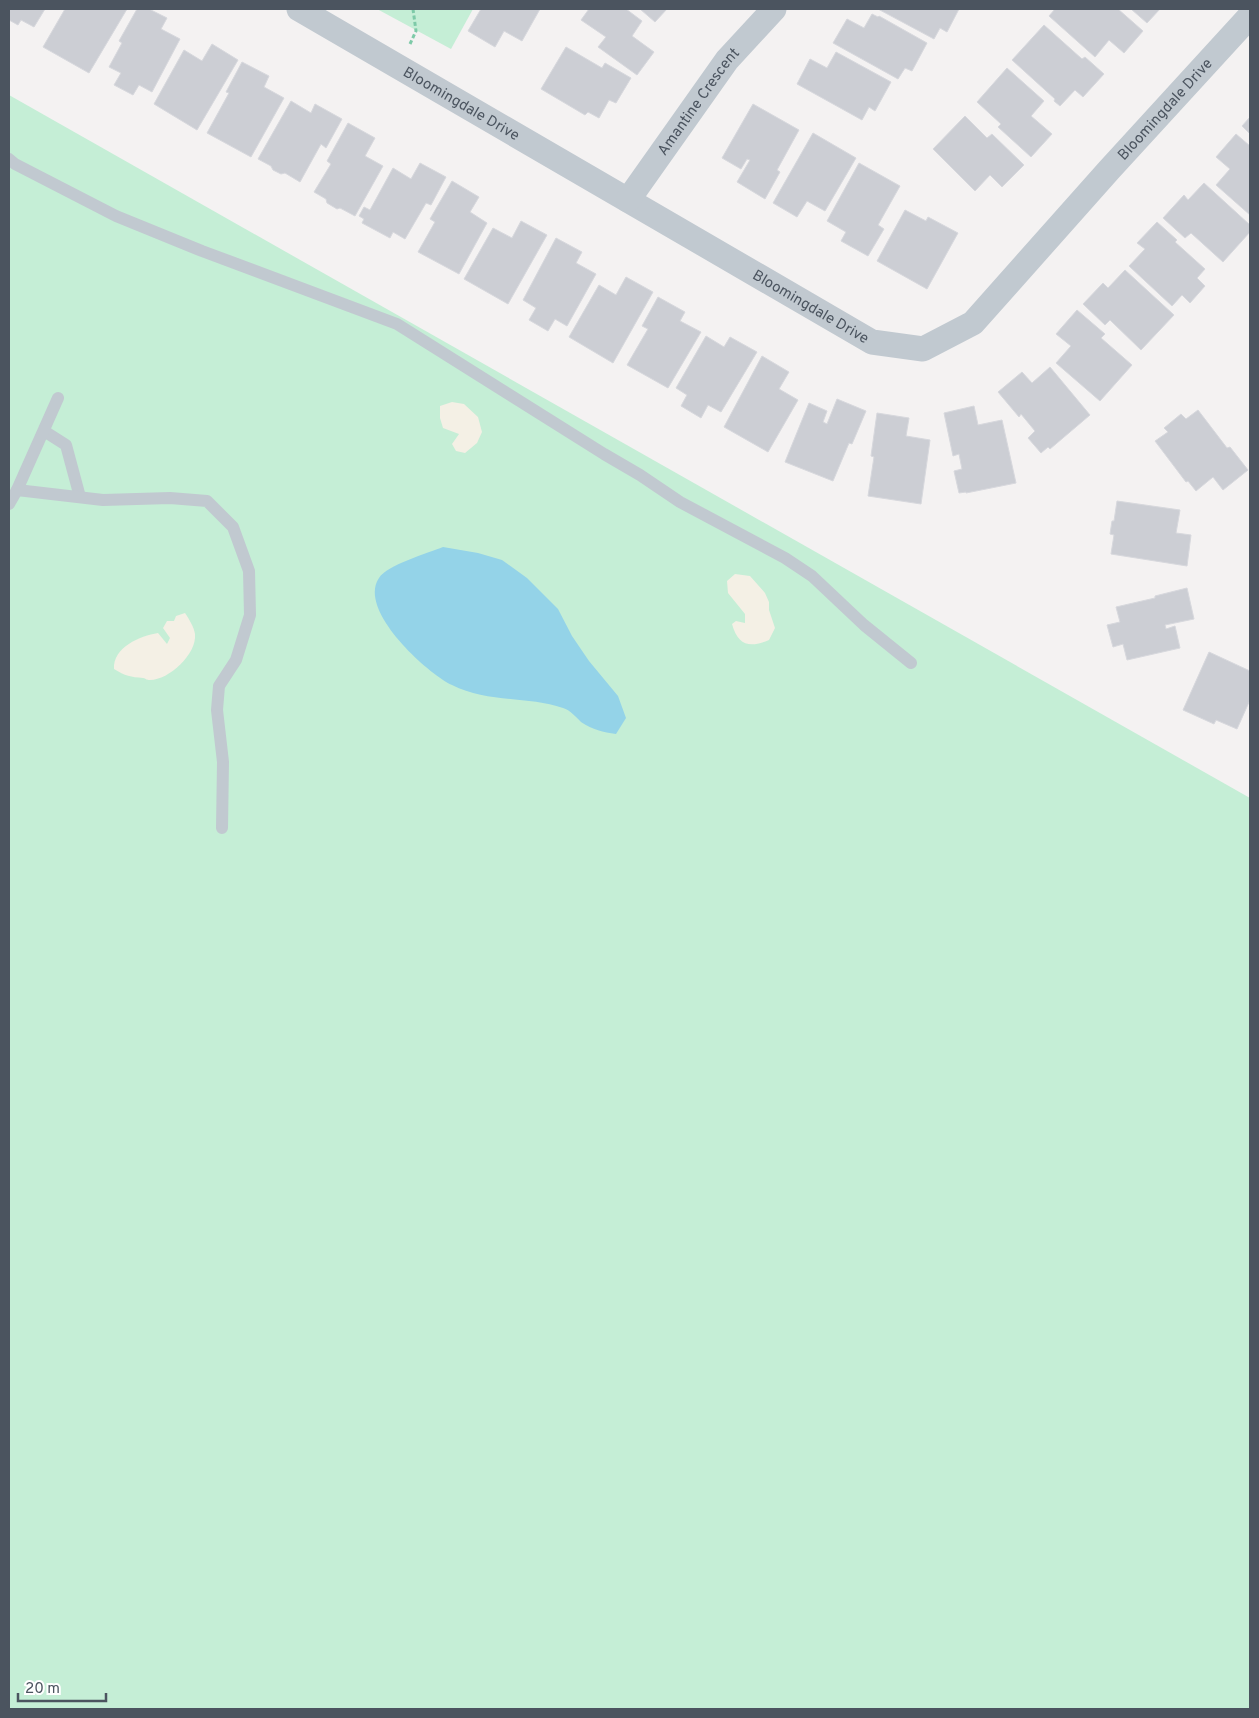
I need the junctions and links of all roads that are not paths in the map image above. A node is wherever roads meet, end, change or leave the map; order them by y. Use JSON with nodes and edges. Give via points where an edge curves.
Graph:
{"nodes":[{"id":1,"x":299,"y":9,"type":"edge"},
{"id":2,"x":774,"y":9,"type":"edge"},
{"id":3,"x":1250,"y":16,"type":"edge"},
{"id":4,"x":9,"y":159,"type":"edge"},
{"id":5,"x":628,"y":200,"type":"junction"},
{"id":6,"x":58,"y":398,"type":"dead end"},
{"id":7,"x":44,"y":431,"type":"junction"},
{"id":8,"x":17,"y":490,"type":"junction"},
{"id":9,"x":80,"y":497,"type":"junction"},
{"id":10,"x":9,"y":504,"type":"edge"},
{"id":11,"x":911,"y":663,"type":"dead end"},
{"id":12,"x":222,"y":828,"type":"dead end"}],
"edges":[{"from":1,"to":5,"type":"street","name":"Bloomingdale Drive"},
{"from":2,"to":5,"type":"street","name":"Amantine Crescent","via":[[726,60]]},
{"from":3,"to":5,"type":"street","name":"Bloomingdale Drive","via":[[973,323],[923,349],[872,342]]},
{"from":4,"to":11,"type":"lane","via":[[125,219],[397,324],[680,502],[785,558],[812,576]]},
{"from":6,"to":7,"type":"lane"},
{"from":7,"to":8,"type":"lane"},
{"from":7,"to":9,"type":"lane","via":[[66,445]]},
{"from":8,"to":9,"type":"lane"},
{"from":8,"to":10,"type":"lane"},
{"from":9,"to":12,"type":"lane","via":[[102,500],[170,498],[208,502],[234,527],[249,572],[250,615],[236,660],[218,686],[217,710],[223,762]]}]}
